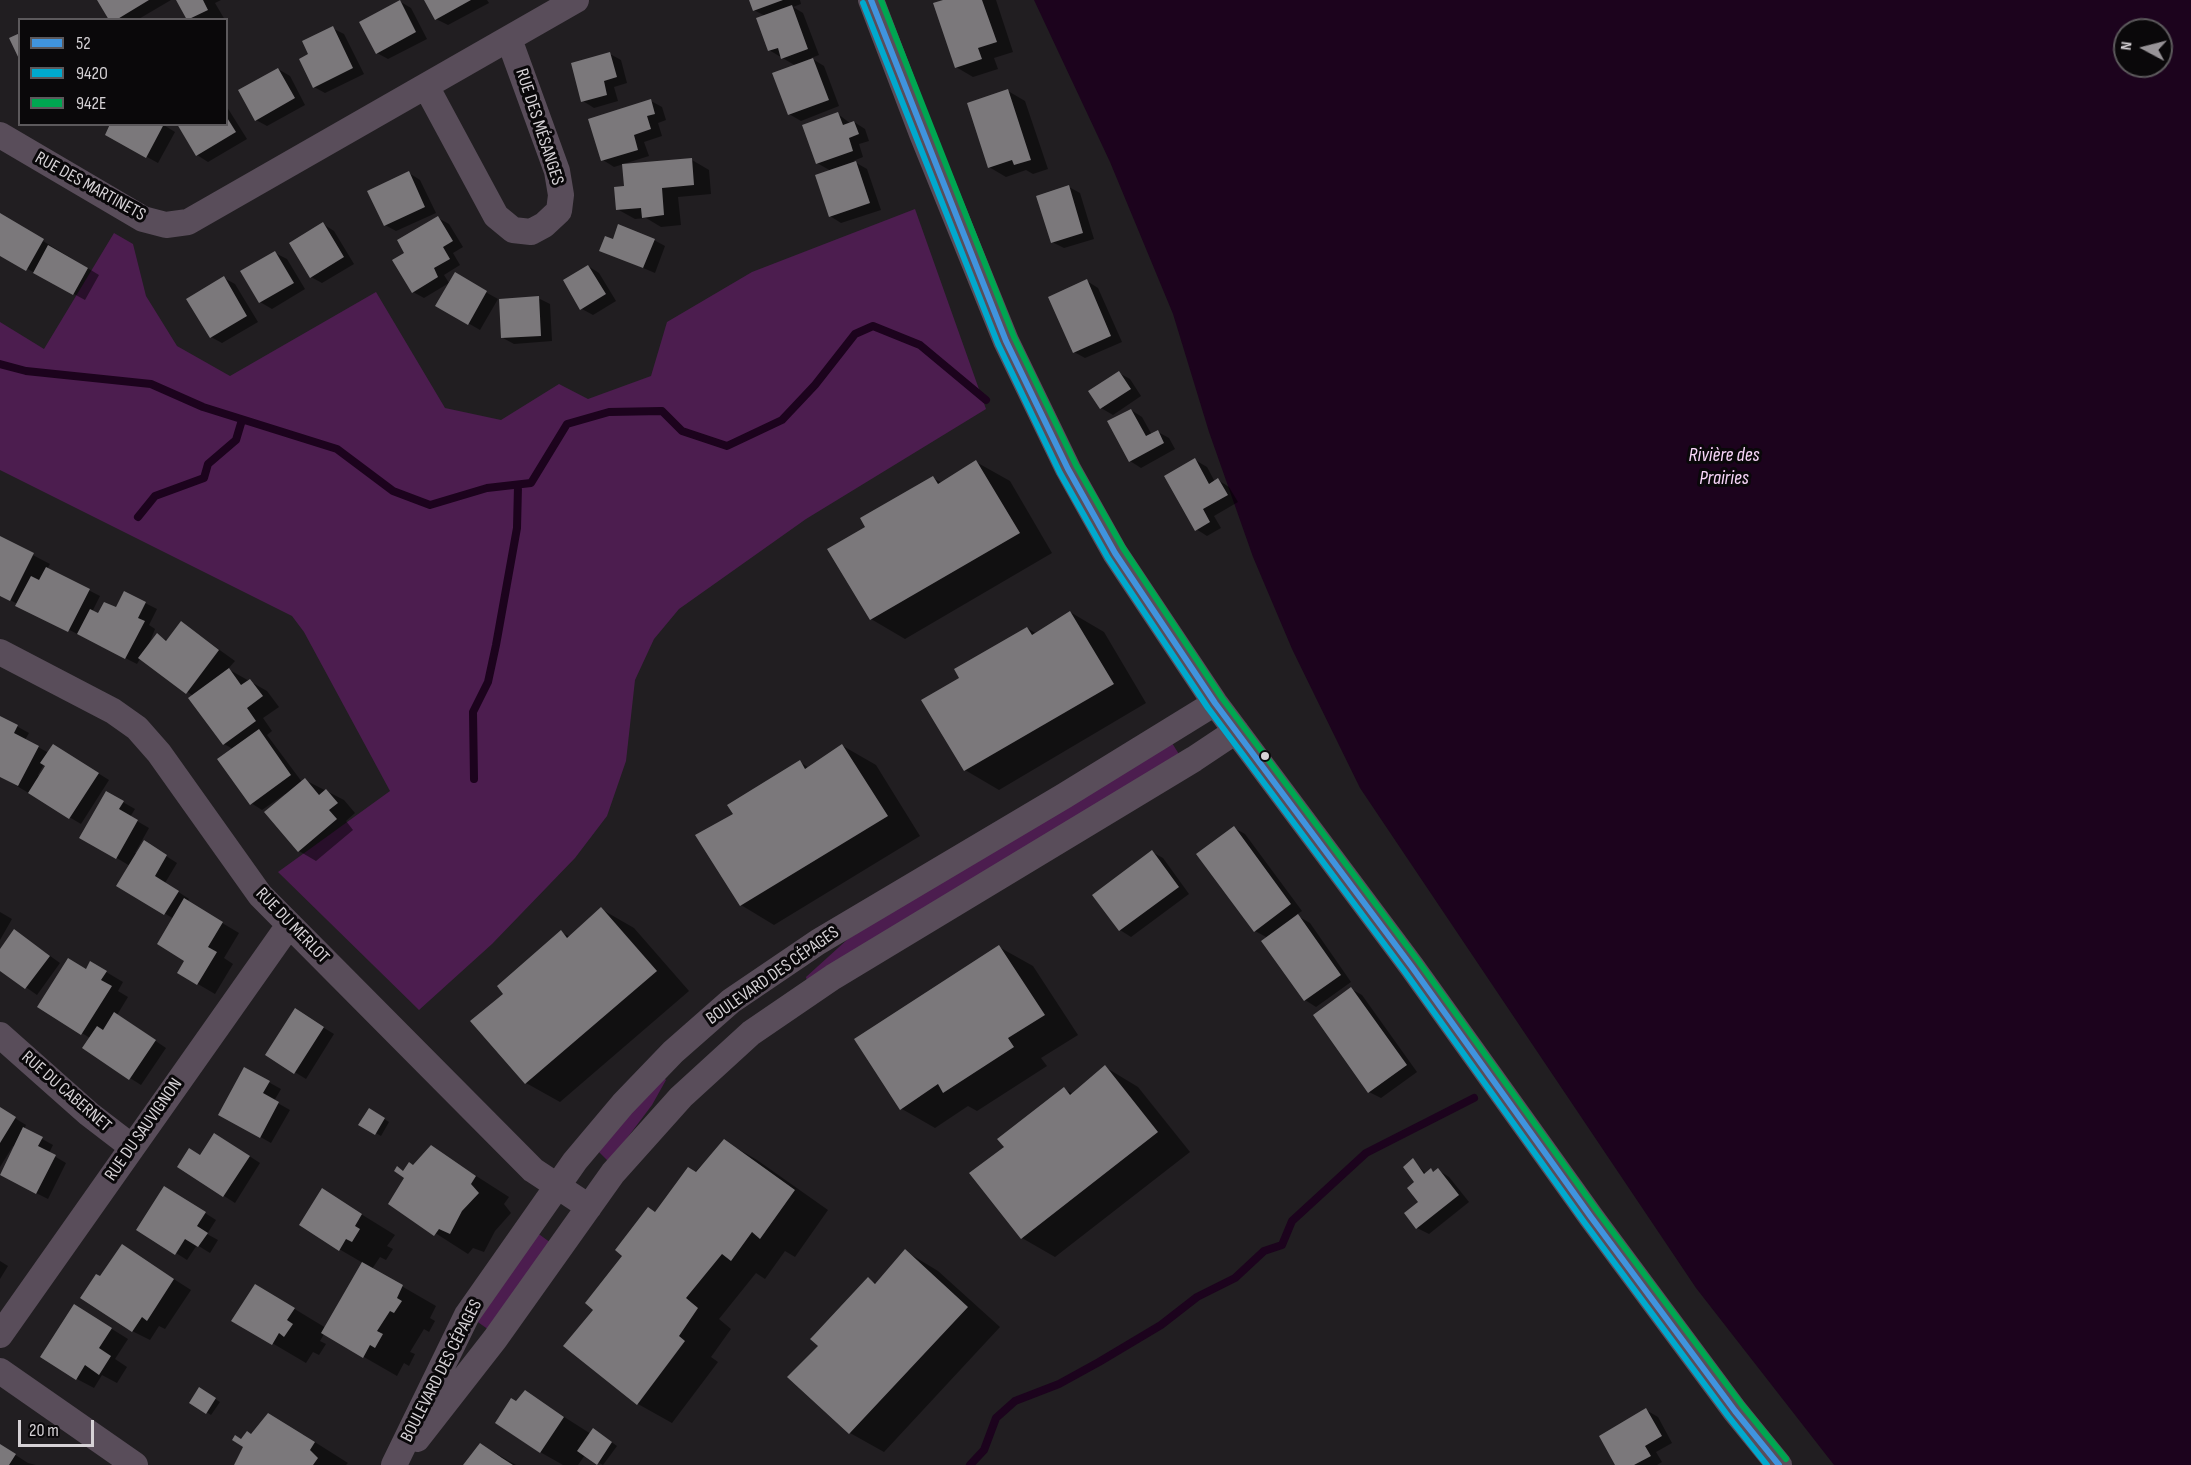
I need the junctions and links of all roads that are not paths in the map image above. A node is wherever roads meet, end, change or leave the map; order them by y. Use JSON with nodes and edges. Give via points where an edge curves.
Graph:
{"nodes":[{"id":1,"x":576,"y":0,"type":"edge"},
{"id":2,"x":871,"y":0,"type":"edge"},
{"id":3,"x":509,"y":39,"type":"junction"},
{"id":4,"x":427,"y":87,"type":"junction"},
{"id":5,"x":0,"y":135,"type":"edge"},
{"id":6,"x":0,"y":652,"type":"edge"},
{"id":7,"x":1215,"y":703,"type":"junction"},
{"id":8,"x":1236,"y":731,"type":"junction"},
{"id":9,"x":289,"y":925,"type":"junction"},
{"id":10,"x":0,"y":1035,"type":"edge"},
{"id":11,"x":132,"y":1147,"type":"junction"},
{"id":12,"x":556,"y":1186,"type":"junction"},
{"id":13,"x":589,"y":1207,"type":"junction"},
{"id":14,"x":0,"y":1335,"type":"edge"},
{"id":15,"x":0,"y":1371,"type":"edge"},
{"id":16,"x":135,"y":1465,"type":"edge"},
{"id":17,"x":395,"y":1465,"type":"edge"},
{"id":18,"x":1779,"y":1465,"type":"edge"}],
"edges":[{"from":1,"to":3,"type":"street"},
{"from":2,"to":7,"type":"street","via":[[1032,398],[1115,553]]},
{"from":3,"to":4,"type":"street"},
{"from":3,"to":4,"type":"street","name":"RUE DES MÉSANGES","via":[[557,171],[561,195],[558,211],[544,225],[531,232],[513,230],[496,216]]},
{"from":4,"to":5,"type":"street","name":"RUE DES MARTINETS","via":[[217,208],[188,222],[166,225],[143,219]]},
{"from":6,"to":9,"type":"street","name":"RUE DU MERLOT","via":[[137,728],[260,895]]},
{"from":7,"to":8,"type":"street"},
{"from":7,"to":12,"type":"street","name":"BOULEVARD DES CÉPAGES","via":[[818,942],[731,1001],[652,1072]]},
{"from":8,"to":13,"type":"street","name":"BOULEVARD DES CÉPAGES","via":[[784,1008],[722,1058],[664,1114]]},
{"from":8,"to":18,"type":"street","via":[[1447,1014],[1598,1226]]},
{"from":9,"to":11,"type":"street","name":"RUE DU SAUVIGNON"},
{"from":9,"to":12,"type":"street","name":"RUE DU MERLOT","via":[[533,1170]]},
{"from":10,"to":11,"type":"street","name":"RUE DU CABERNET"},
{"from":11,"to":14,"type":"street","name":"RUE DU SAUVIGNON"},
{"from":12,"to":13,"type":"street","name":"RUE DU MERLOT"},
{"from":12,"to":17,"type":"street","name":"BOULEVARD DES CÉPAGES","via":[[467,1315]]},
{"from":13,"to":17,"type":"street","name":"BOULEVARD DES CÉPAGES","via":[[495,1339]]},
{"from":15,"to":16,"type":"street"}]}
